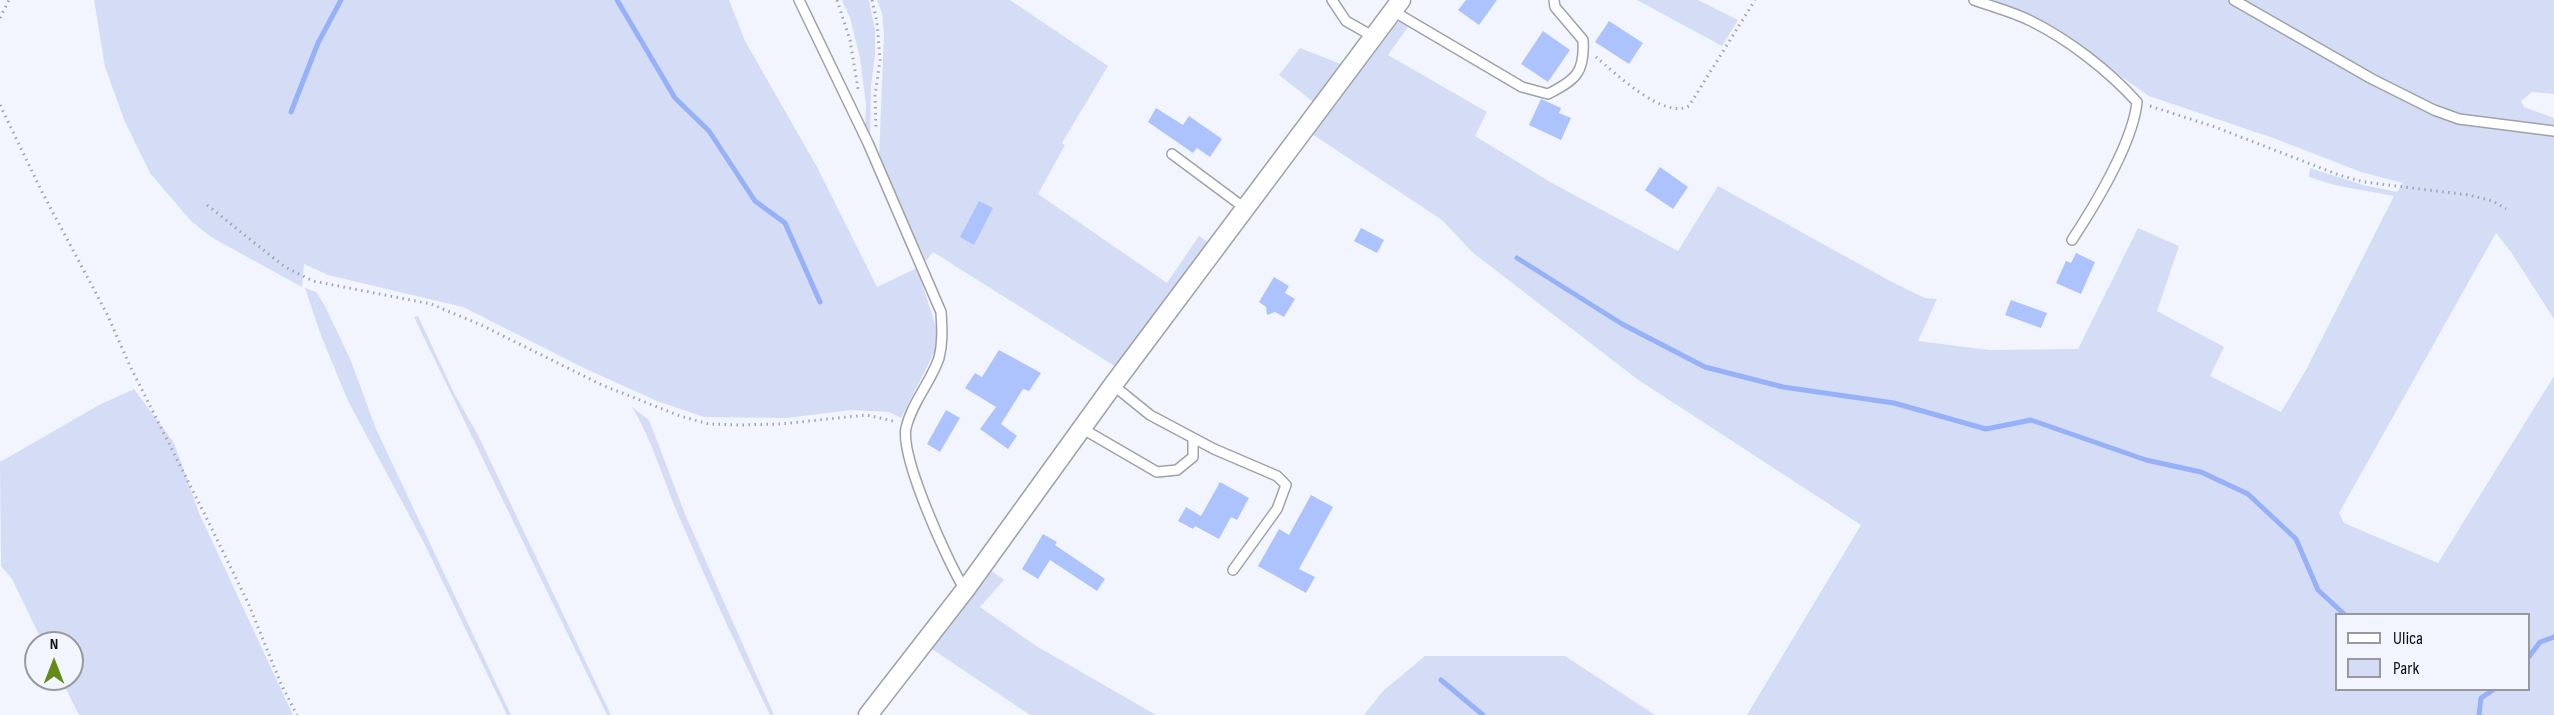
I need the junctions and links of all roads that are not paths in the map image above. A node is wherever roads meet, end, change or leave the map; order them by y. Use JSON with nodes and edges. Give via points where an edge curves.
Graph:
{"nodes":[{"id":1,"x":799,"y":0,"type":"edge"},
{"id":2,"x":1332,"y":0,"type":"edge"},
{"id":3,"x":1554,"y":0,"type":"edge"},
{"id":4,"x":1974,"y":0,"type":"edge"},
{"id":5,"x":2234,"y":0,"type":"edge"},
{"id":6,"x":1397,"y":6,"type":"edge"},
{"id":7,"x":1374,"y":37,"type":"junction"},
{"id":8,"x":2554,"y":131,"type":"edge"},
{"id":9,"x":1172,"y":154,"type":"dead end"},
{"id":10,"x":1246,"y":209,"type":"junction"},
{"id":11,"x":2072,"y":240,"type":"dead end"},
{"id":12,"x":1113,"y":385,"type":"junction"},
{"id":13,"x":1083,"y":429,"type":"junction"},
{"id":14,"x":1192,"y":438,"type":"junction"},
{"id":15,"x":1233,"y":570,"type":"dead end"},
{"id":16,"x":965,"y":590,"type":"junction"},
{"id":17,"x":868,"y":715,"type":"edge"}],
"edges":[{"from":1,"to":16,"type":"lane","via":[[873,153],[941,312],[938,359],[913,407],[904,441],[954,573]]},
{"from":2,"to":7,"type":"lane","via":[[1346,21]]},
{"from":3,"to":6,"type":"lane","via":[[1555,7],[1584,40],[1584,62],[1570,83],[1548,94],[1522,87]]},
{"from":4,"to":11,"type":"lane","via":[[2030,20],[2068,43],[2137,102],[2135,119],[2102,191]]},
{"from":5,"to":8,"type":"lane","via":[[2372,80],[2434,110],[2459,118]]},
{"from":6,"to":7,"type":"street"},
{"from":7,"to":10,"type":"street"},
{"from":9,"to":10,"type":"lane"},
{"from":10,"to":12,"type":"street"},
{"from":12,"to":13,"type":"street"},
{"from":12,"to":14,"type":"lane","via":[[1150,415]]},
{"from":13,"to":14,"type":"lane","via":[[1157,472],[1177,470],[1193,457]]},
{"from":13,"to":16,"type":"street"},
{"from":14,"to":15,"type":"lane","via":[[1277,476],[1286,485],[1277,509]]},
{"from":16,"to":17,"type":"street"}]}
